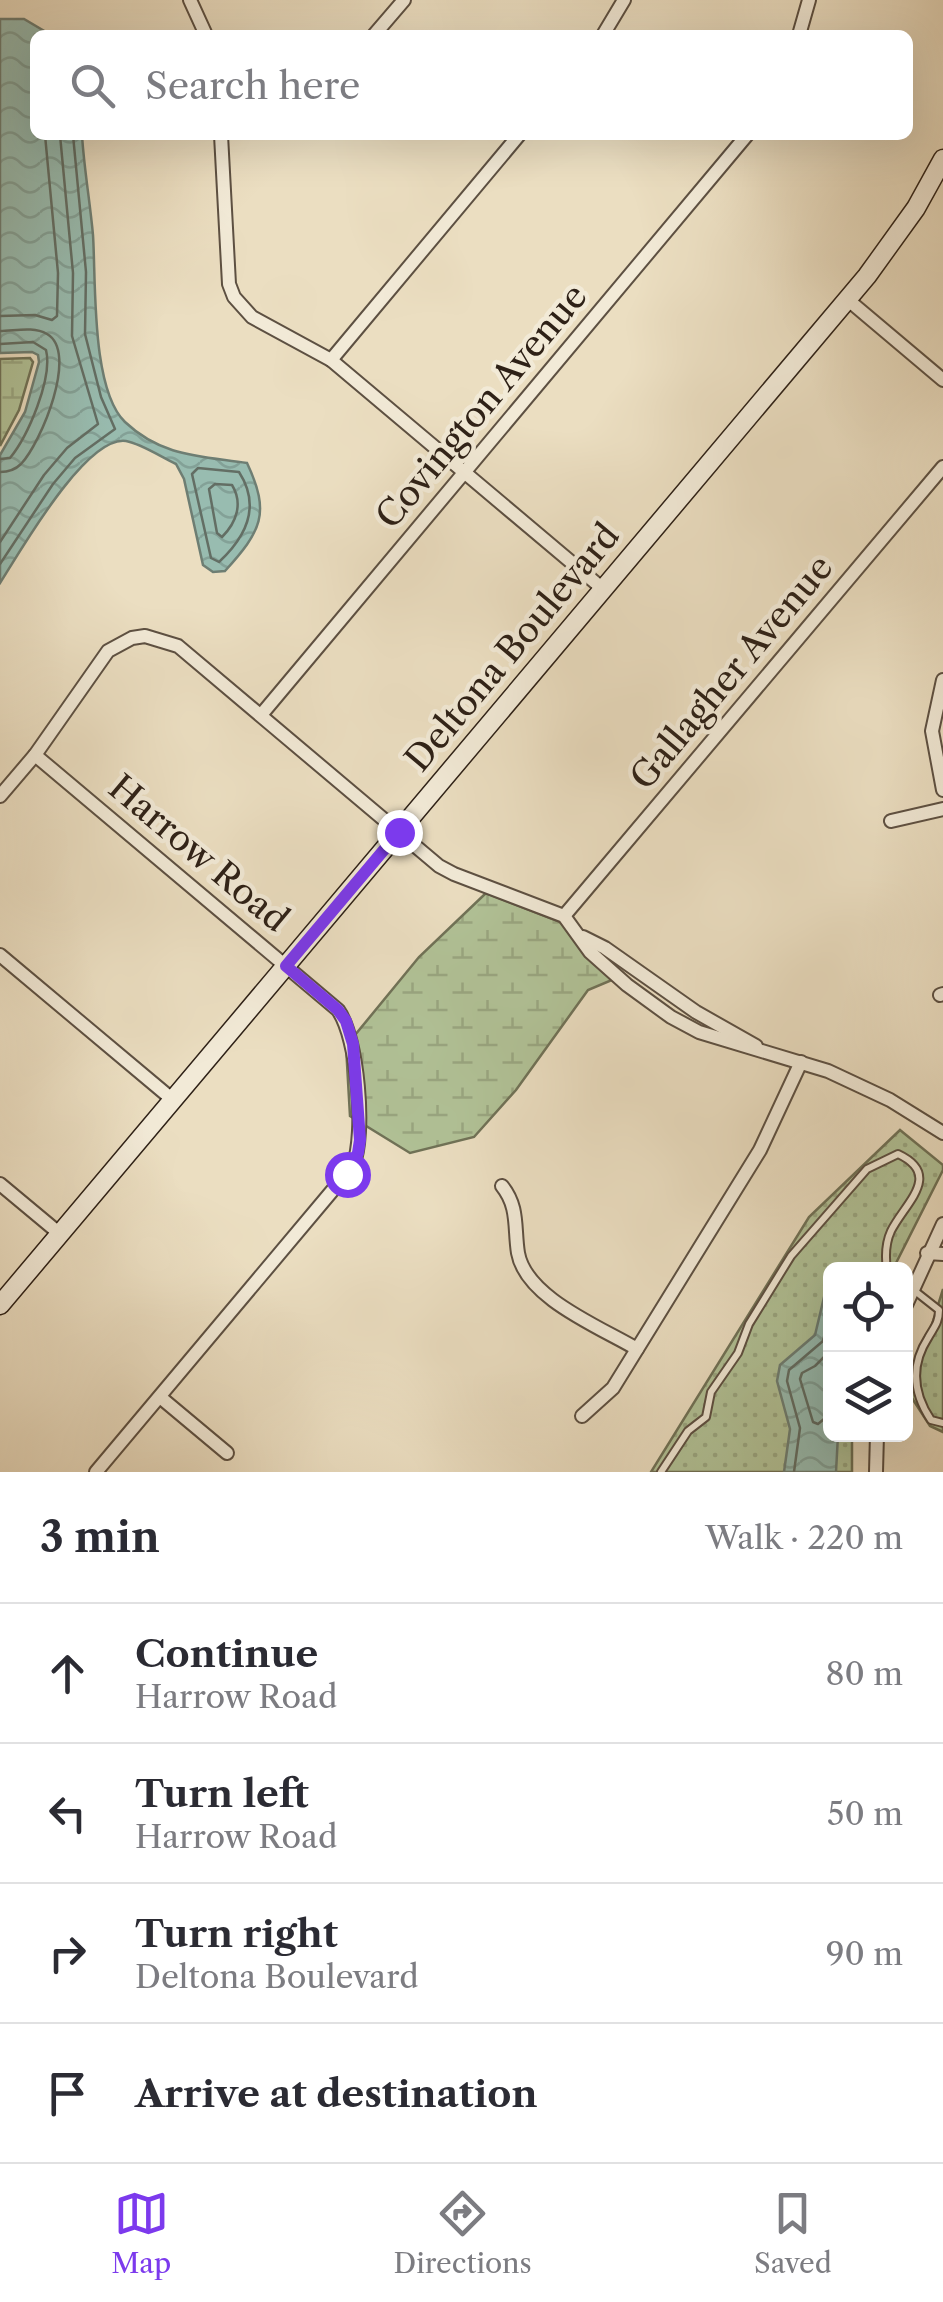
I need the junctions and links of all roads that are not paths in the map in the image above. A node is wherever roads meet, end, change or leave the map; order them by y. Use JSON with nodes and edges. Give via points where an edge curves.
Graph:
{"nodes":[{"id":1,"x":190,"y":0,"type":"edge"},
{"id":2,"x":404,"y":0,"type":"edge"},
{"id":3,"x":624,"y":0,"type":"edge"},
{"id":4,"x":809,"y":0,"type":"edge"},
{"id":5,"x":204,"y":30,"type":"edge"},
{"id":6,"x":378,"y":30,"type":"edge"},
{"id":7,"x":607,"y":30,"type":"edge"},
{"id":8,"x":800,"y":30,"type":"edge"},
{"id":9,"x":221,"y":140,"type":"edge"},
{"id":10,"x":515,"y":140,"type":"edge"},
{"id":11,"x":743,"y":140,"type":"edge"},
{"id":12,"x":943,"y":159,"type":"edge"},
{"id":13,"x":848,"y":300,"type":"junction"},
{"id":14,"x":330,"y":360,"type":"junction"},
{"id":15,"x":943,"y":380,"type":"edge"},
{"id":16,"x":943,"y":467,"type":"edge"},
{"id":17,"x":465,"y":473,"type":"junction"},
{"id":18,"x":603,"y":590,"type":"junction"},
{"id":19,"x":943,"y":680,"type":"edge"},
{"id":20,"x":260,"y":715,"type":"junction"},
{"id":21,"x":35,"y":755,"type":"junction"},
{"id":22,"x":943,"y":790,"type":"edge"},
{"id":23,"x":0,"y":796,"type":"edge"},
{"id":24,"x":943,"y":809,"type":"edge"},
{"id":25,"x":892,"y":822,"type":"dead end"},
{"id":26,"x":399,"y":832,"type":"junction"},
{"id":27,"x":564,"y":916,"type":"junction"},
{"id":28,"x":0,"y":954,"type":"edge"},
{"id":29,"x":286,"y":966,"type":"junction"},
{"id":30,"x":801,"y":1062,"type":"junction"},
{"id":31,"x":173,"y":1100,"type":"junction"},
{"id":32,"x":943,"y":1133,"type":"edge"},
{"id":33,"x":0,"y":1184,"type":"edge"},
{"id":34,"x":502,"y":1186,"type":"dead end"},
{"id":35,"x":943,"y":1224,"type":"edge"},
{"id":36,"x":60,"y":1234,"type":"junction"},
{"id":37,"x":927,"y":1253,"type":"junction"},
{"id":38,"x":943,"y":1254,"type":"edge"},
{"id":39,"x":887,"y":1262,"type":"edge"},
{"id":40,"x":913,"y":1277,"type":"edge"},
{"id":41,"x":913,"y":1290,"type":"edge"},
{"id":42,"x":0,"y":1305,"type":"edge"},
{"id":43,"x":636,"y":1348,"type":"junction"},
{"id":44,"x":160,"y":1396,"type":"junction"},
{"id":45,"x":582,"y":1416,"type":"dead end"},
{"id":46,"x":943,"y":1423,"type":"edge"},
{"id":47,"x":877,"y":1442,"type":"edge"},
{"id":48,"x":227,"y":1453,"type":"dead end"},
{"id":49,"x":96,"y":1472,"type":"edge"},
{"id":50,"x":661,"y":1472,"type":"edge"},
{"id":51,"x":876,"y":1472,"type":"edge"}],
"edges":[{"from":1,"to":5,"type":"street"},
{"from":2,"to":6,"type":"street"},
{"from":3,"to":7,"type":"street"},
{"from":4,"to":8,"type":"street"},
{"from":9,"to":14,"type":"street","via":[[234,297],[252,317]]},
{"from":10,"to":14,"type":"street"},
{"from":11,"to":17,"type":"street","name":"Covington Avenue"},
{"from":12,"to":13,"type":"main road","name":"Deltona Boulevard","via":[[894,242]]},
{"from":13,"to":15,"type":"street"},
{"from":13,"to":18,"type":"main road","name":"Deltona Boulevard"},
{"from":14,"to":17,"type":"street"},
{"from":16,"to":27,"type":"street","name":"Gallagher Avenue"},
{"from":17,"to":18,"type":"street"},
{"from":17,"to":20,"type":"street","name":"Covington Avenue"},
{"from":18,"to":26,"type":"main road","name":"Deltona Boulevard"},
{"from":19,"to":22,"type":"street","via":[[932,730]]},
{"from":20,"to":21,"type":"street","via":[[178,646],[156,637],[132,638],[99,661]]},
{"from":20,"to":26,"type":"street"},
{"from":21,"to":23,"type":"street"},
{"from":21,"to":29,"type":"street","name":"Harrow Road"},
{"from":24,"to":25,"type":"street"},
{"from":26,"to":27,"type":"street","via":[[454,874]]},
{"from":26,"to":29,"type":"main road","name":"Deltona Boulevard"},
{"from":27,"to":30,"type":"street","via":[[602,963],[672,1016],[699,1032]]},
{"from":28,"to":31,"type":"street"},
{"from":29,"to":31,"type":"main road","name":"Deltona Boulevard"},
{"from":29,"to":44,"type":"street","name":"Harrow Road","via":[[338,1010],[351,1034],[358,1153]]},
{"from":30,"to":32,"type":"street","via":[[890,1100]]},
{"from":30,"to":43,"type":"street","via":[[760,1150]]},
{"from":31,"to":36,"type":"main road","name":"Deltona Boulevard"},
{"from":33,"to":36,"type":"street"},
{"from":34,"to":43,"type":"street","via":[[515,1210],[521,1264],[535,1287]]},
{"from":35,"to":37,"type":"street"},
{"from":36,"to":42,"type":"main road","name":"Deltona Boulevard"},
{"from":37,"to":38,"type":"street"},
{"from":37,"to":40,"type":"street"},
{"from":39,"to":50,"type":"lane","via":[[892,1227],[920,1186],[913,1160],[898,1154],[867,1169],[792,1256],[711,1392],[706,1418],[688,1430]]},
{"from":41,"to":46,"type":"lane","via":[[940,1310],[918,1356],[914,1383],[931,1420]]},
{"from":43,"to":45,"type":"street","via":[[612,1388]]},
{"from":44,"to":48,"type":"street"},
{"from":44,"to":49,"type":"street","name":"Harrow Road"},
{"from":47,"to":51,"type":"street"}]}
